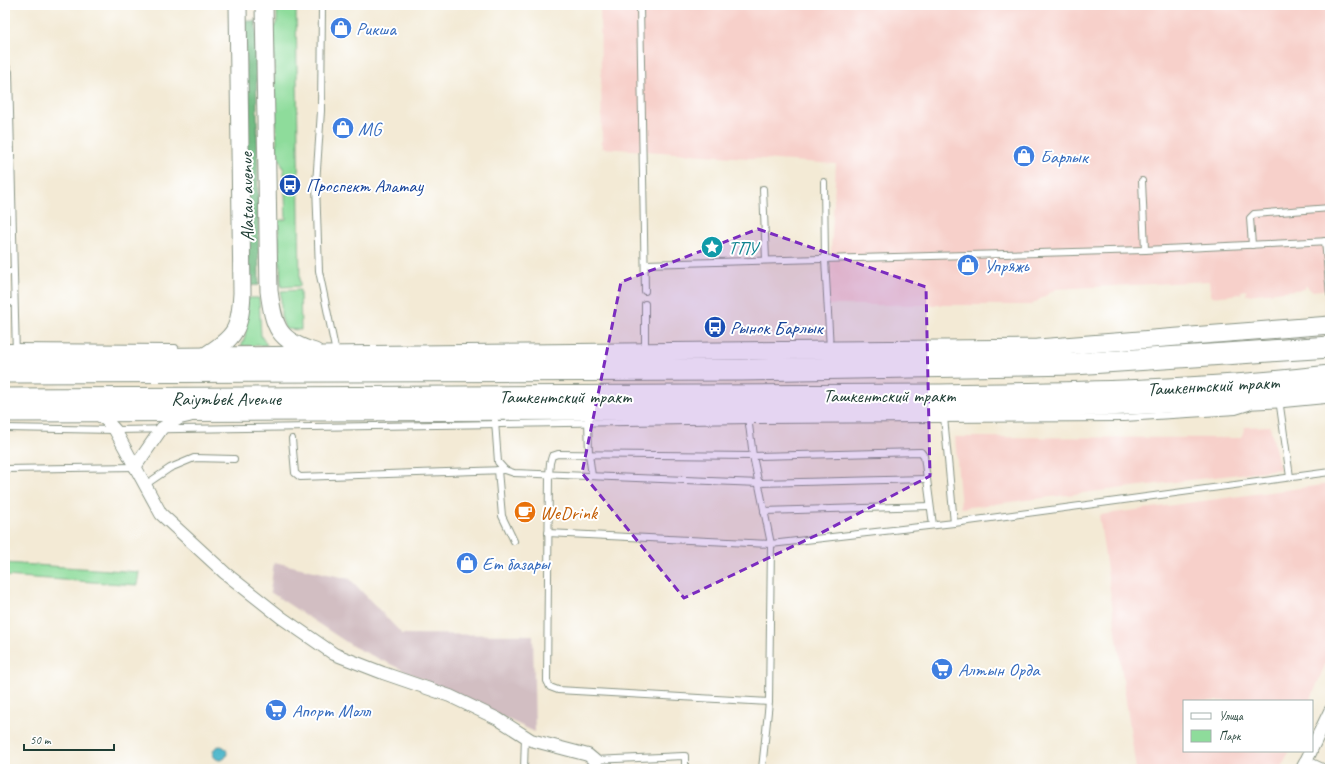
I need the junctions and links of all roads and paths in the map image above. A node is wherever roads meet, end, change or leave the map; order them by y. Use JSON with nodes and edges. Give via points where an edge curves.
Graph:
{"nodes":[{"id":1,"x":322,"y":5,"type":"edge"},
{"id":2,"x":640,"y":5,"type":"edge"},
{"id":3,"x":238,"y":6,"type":"edge"},
{"id":4,"x":264,"y":6,"type":"edge"},
{"id":5,"x":5,"y":64,"type":"edge"},
{"id":6,"x":1142,"y":181,"type":"dead end"},
{"id":7,"x":824,"y":182,"type":"dead end"},
{"id":8,"x":763,"y":189,"type":"dead end"},
{"id":9,"x":1330,"y":208,"type":"edge"},
{"id":10,"x":5,"y":240,"type":"edge"},
{"id":11,"x":13,"y":240,"type":"junction"},
{"id":12,"x":1328,"y":241,"type":"edge"},
{"id":13,"x":1252,"y":245,"type":"junction"},
{"id":14,"x":1145,"y":250,"type":"junction"},
{"id":15,"x":825,"y":259,"type":"junction"},
{"id":16,"x":766,"y":260,"type":"junction"},
{"id":17,"x":645,"y":264,"type":"junction"},
{"id":18,"x":5,"y":272,"type":"edge"},
{"id":19,"x":13,"y":272,"type":"junction"},
{"id":20,"x":645,"y":291,"type":"dead end"},
{"id":21,"x":1330,"y":294,"type":"edge"},
{"id":22,"x":5,"y":302,"type":"edge"},
{"id":23,"x":14,"y":302,"type":"junction"},
{"id":24,"x":645,"y":304,"type":"dead end"},
{"id":25,"x":1330,"y":325,"type":"edge"},
{"id":26,"x":1048,"y":340,"type":"dead end"},
{"id":27,"x":1100,"y":343,"type":"junction"},
{"id":28,"x":830,"y":345,"type":"junction"},
{"id":29,"x":645,"y":346,"type":"junction"},
{"id":30,"x":357,"y":347,"type":"dead end"},
{"id":31,"x":1330,"y":347,"type":"edge"},
{"id":32,"x":332,"y":355,"type":"junction"},
{"id":33,"x":205,"y":356,"type":"junction"},
{"id":34,"x":9,"y":357,"type":"edge"},
{"id":35,"x":1330,"y":376,"type":"edge"},
{"id":36,"x":1330,"y":394,"type":"edge"},
{"id":37,"x":448,"y":397,"type":"joint"},
{"id":38,"x":5,"y":399,"type":"edge"},
{"id":39,"x":1278,"y":399,"type":"junction"},
{"id":40,"x":206,"y":412,"type":"junction"},
{"id":41,"x":5,"y":413,"type":"edge"},
{"id":42,"x":96,"y":413,"type":"junction"},
{"id":43,"x":748,"y":415,"type":"junction"},
{"id":44,"x":944,"y":415,"type":"junction"},
{"id":45,"x":587,"y":417,"type":"junction"},
{"id":46,"x":495,"y":418,"type":"junction"},
{"id":47,"x":5,"y":428,"type":"edge"},
{"id":48,"x":162,"y":428,"type":"junction"},
{"id":49,"x":115,"y":430,"type":"junction"},
{"id":50,"x":292,"y":439,"type":"dead end"},
{"id":51,"x":589,"y":454,"type":"junction"},
{"id":52,"x":753,"y":456,"type":"junction"},
{"id":53,"x":234,"y":459,"type":"dead end"},
{"id":54,"x":135,"y":467,"type":"junction"},
{"id":55,"x":5,"y":469,"type":"edge"},
{"id":56,"x":498,"y":470,"type":"junction"},
{"id":57,"x":505,"y":470,"type":"junction"},
{"id":58,"x":1330,"y":472,"type":"edge"},
{"id":59,"x":549,"y":475,"type":"junction"},
{"id":60,"x":592,"y":476,"type":"junction"},
{"id":61,"x":1290,"y":477,"type":"junction"},
{"id":62,"x":927,"y":479,"type":"junction"},
{"id":63,"x":759,"y":483,"type":"junction"},
{"id":64,"x":145,"y":485,"type":"junction"},
{"id":65,"x":930,"y":506,"type":"junction"},
{"id":66,"x":764,"y":511,"type":"junction"},
{"id":67,"x":954,"y":523,"type":"junction"},
{"id":68,"x":933,"y":525,"type":"junction"},
{"id":69,"x":548,"y":533,"type":"junction"},
{"id":70,"x":514,"y":542,"type":"dead end"},
{"id":71,"x":771,"y":544,"type":"junction"},
{"id":72,"x":769,"y":702,"type":"junction"},
{"id":73,"x":1330,"y":710,"type":"edge"},
{"id":74,"x":525,"y":736,"type":"junction"},
{"id":75,"x":1313,"y":746,"type":"edge"},
{"id":76,"x":1310,"y":752,"type":"edge"},
{"id":77,"x":596,"y":765,"type":"edge"},
{"id":78,"x":1304,"y":766,"type":"edge"},
{"id":79,"x":524,"y":769,"type":"edge"},
{"id":80,"x":686,"y":769,"type":"edge"},
{"id":81,"x":762,"y":769,"type":"edge"},
{"id":82,"x":1320,"y":769,"type":"edge"}],
"edges":[{"from":1,"to":32,"type":"lane","via":[[321,111],[316,184],[319,271]]},
{"from":2,"to":17,"type":"lane"},
{"from":3,"to":4,"type":"main road"},
{"from":3,"to":33,"type":"main road","name":"Alatau avenue","via":[[241,313],[236,328],[228,340]]},
{"from":4,"to":32,"type":"main road","name":"Alatau avenue","via":[[269,284],[272,313],[276,327],[286,339],[301,347]]},
{"from":5,"to":11,"type":"lane","via":[[10,72]]},
{"from":6,"to":14,"type":"lane"},
{"from":7,"to":15,"type":"lane"},
{"from":8,"to":16,"type":"lane"},
{"from":9,"to":13,"type":"lane","via":[[1254,214],[1250,218]]},
{"from":10,"to":11,"type":"lane"},
{"from":11,"to":19,"type":"lane"},
{"from":12,"to":13,"type":"lane"},
{"from":12,"to":21,"type":"lane"},
{"from":13,"to":14,"type":"lane"},
{"from":14,"to":15,"type":"lane"},
{"from":15,"to":16,"type":"lane"},
{"from":15,"to":28,"type":"lane"},
{"from":16,"to":17,"type":"lane"},
{"from":17,"to":20,"type":"lane"},
{"from":18,"to":19,"type":"lane"},
{"from":19,"to":23,"type":"lane"},
{"from":22,"to":23,"type":"lane"},
{"from":23,"to":34,"type":"lane"},
{"from":24,"to":29,"type":"lane"},
{"from":25,"to":27,"type":"main road"},
{"from":26,"to":27,"type":"lane"},
{"from":27,"to":28,"type":"main road","via":[[1038,348]]},
{"from":28,"to":29,"type":"main road"},
{"from":29,"to":32,"type":"main road"},
{"from":30,"to":32,"type":"lane"},
{"from":31,"to":34,"type":"highway","name":"Raiymbek Avenue","via":[[1074,364],[741,370],[191,371]]},
{"from":32,"to":33,"type":"main road"},
{"from":33,"to":34,"type":"main road"},
{"from":33,"to":34,"type":"lane","via":[[184,349]]},
{"from":35,"to":37,"type":"highway","name":"Ташкентский тракт","via":[[1275,382],[1082,393]]},
{"from":36,"to":39,"type":"main road"},
{"from":37,"to":38,"type":"highway","name":"Raiymbek Avenue"},
{"from":39,"to":44,"type":"main road"},
{"from":39,"to":61,"type":"lane"},
{"from":40,"to":42,"type":"main road"},
{"from":40,"to":46,"type":"main road"},
{"from":40,"to":48,"type":"street","via":[[180,418]]},
{"from":41,"to":42,"type":"main road"},
{"from":42,"to":49,"type":"street"},
{"from":43,"to":44,"type":"main road"},
{"from":43,"to":45,"type":"main road"},
{"from":43,"to":52,"type":"lane"},
{"from":44,"to":67,"type":"lane"},
{"from":45,"to":46,"type":"main road"},
{"from":45,"to":51,"type":"lane"},
{"from":46,"to":48,"type":"lane"},
{"from":46,"to":57,"type":"lane","via":[[498,462]]},
{"from":47,"to":49,"type":"lane"},
{"from":48,"to":49,"type":"lane"},
{"from":48,"to":54,"type":"street"},
{"from":49,"to":54,"type":"street"},
{"from":50,"to":56,"type":"lane","via":[[295,472],[300,477]]},
{"from":51,"to":52,"type":"lane"},
{"from":51,"to":59,"type":"lane","via":[[552,456]]},
{"from":51,"to":60,"type":"lane"},
{"from":52,"to":62,"type":"lane","via":[[922,452]]},
{"from":52,"to":63,"type":"lane"},
{"from":53,"to":64,"type":"lane","via":[[194,458],[170,468]]},
{"from":54,"to":55,"type":"lane"},
{"from":54,"to":64,"type":"street"},
{"from":56,"to":57,"type":"lane"},
{"from":56,"to":70,"type":"lane","via":[[502,516]]},
{"from":57,"to":59,"type":"lane"},
{"from":58,"to":61,"type":"lane"},
{"from":59,"to":60,"type":"lane"},
{"from":59,"to":69,"type":"lane"},
{"from":60,"to":63,"type":"lane"},
{"from":61,"to":67,"type":"lane"},
{"from":62,"to":63,"type":"lane"},
{"from":62,"to":65,"type":"lane"},
{"from":63,"to":66,"type":"lane"},
{"from":64,"to":74,"type":"street","via":[[161,514],[225,573],[282,618],[334,654],[450,696],[498,719]]},
{"from":65,"to":66,"type":"lane"},
{"from":65,"to":68,"type":"lane"},
{"from":66,"to":71,"type":"lane"},
{"from":67,"to":68,"type":"lane"},
{"from":68,"to":71,"type":"lane"},
{"from":69,"to":71,"type":"lane"},
{"from":69,"to":72,"type":"lane","via":[[546,681],[550,687],[558,690]]},
{"from":71,"to":72,"type":"lane"},
{"from":72,"to":81,"type":"lane"},
{"from":73,"to":75,"type":"street"},
{"from":74,"to":77,"type":"street","via":[[531,740],[588,755]]},
{"from":74,"to":79,"type":"lane"},
{"from":76,"to":78,"type":"street"},
{"from":77,"to":80,"type":"lane","via":[[685,756]]},
{"from":78,"to":82,"type":"street"}]}
